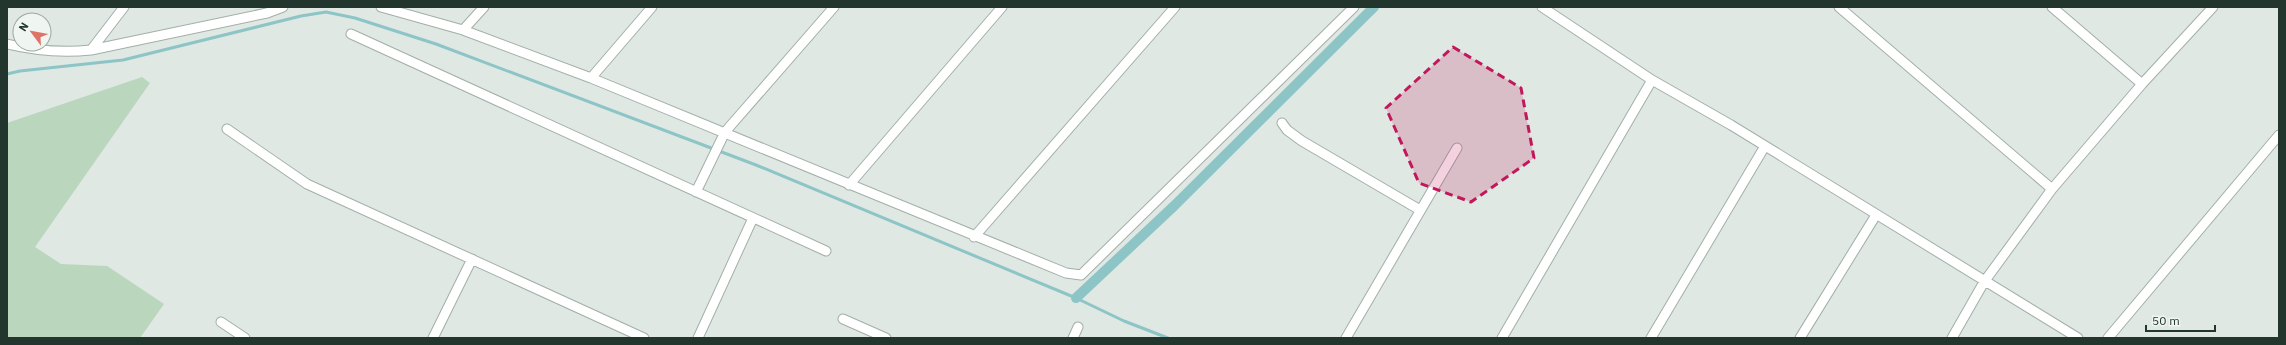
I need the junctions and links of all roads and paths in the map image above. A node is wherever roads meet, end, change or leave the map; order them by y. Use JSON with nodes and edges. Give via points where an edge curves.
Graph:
{"nodes":[{"id":1,"x":124,"y":7,"type":"edge"},
{"id":2,"x":283,"y":7,"type":"edge"},
{"id":3,"x":381,"y":7,"type":"edge"},
{"id":4,"x":484,"y":7,"type":"edge"},
{"id":5,"x":652,"y":7,"type":"edge"},
{"id":6,"x":834,"y":7,"type":"edge"},
{"id":7,"x":1002,"y":7,"type":"edge"},
{"id":8,"x":1175,"y":7,"type":"edge"},
{"id":9,"x":1354,"y":7,"type":"edge"},
{"id":10,"x":1542,"y":7,"type":"edge"},
{"id":11,"x":1839,"y":7,"type":"edge"},
{"id":12,"x":2052,"y":7,"type":"edge"},
{"id":13,"x":2212,"y":7,"type":"edge"},
{"id":14,"x":463,"y":30,"type":"junction"},
{"id":15,"x":351,"y":34,"type":"dead end"},
{"id":16,"x":7,"y":44,"type":"edge"},
{"id":17,"x":91,"y":50,"type":"junction"},
{"id":18,"x":591,"y":78,"type":"junction"},
{"id":19,"x":1652,"y":80,"type":"junction"},
{"id":20,"x":2142,"y":84,"type":"junction"},
{"id":21,"x":1282,"y":123,"type":"dead end"},
{"id":22,"x":227,"y":130,"type":"dead end"},
{"id":23,"x":725,"y":132,"type":"junction"},
{"id":24,"x":2279,"y":135,"type":"edge"},
{"id":25,"x":1765,"y":146,"type":"junction"},
{"id":26,"x":1457,"y":148,"type":"dead end"},
{"id":27,"x":849,"y":186,"type":"junction"},
{"id":28,"x":2052,"y":189,"type":"junction"},
{"id":29,"x":696,"y":192,"type":"junction"},
{"id":30,"x":1420,"y":210,"type":"junction"},
{"id":31,"x":1876,"y":215,"type":"junction"},
{"id":32,"x":753,"y":218,"type":"junction"},
{"id":33,"x":974,"y":237,"type":"junction"},
{"id":34,"x":826,"y":252,"type":"dead end"},
{"id":35,"x":472,"y":259,"type":"junction"},
{"id":36,"x":1984,"y":282,"type":"junction"},
{"id":37,"x":843,"y":319,"type":"dead end"},
{"id":38,"x":221,"y":322,"type":"dead end"},
{"id":39,"x":1078,"y":327,"type":"dead end"},
{"id":40,"x":246,"y":338,"type":"edge"},
{"id":41,"x":433,"y":338,"type":"edge"},
{"id":42,"x":644,"y":338,"type":"edge"},
{"id":43,"x":698,"y":338,"type":"edge"},
{"id":44,"x":886,"y":338,"type":"edge"},
{"id":45,"x":1073,"y":338,"type":"edge"},
{"id":46,"x":1346,"y":338,"type":"edge"},
{"id":47,"x":1502,"y":338,"type":"edge"},
{"id":48,"x":1651,"y":338,"type":"edge"},
{"id":49,"x":1800,"y":338,"type":"edge"},
{"id":50,"x":1952,"y":338,"type":"edge"},
{"id":51,"x":2078,"y":338,"type":"edge"},
{"id":52,"x":2108,"y":338,"type":"edge"}],
"edges":[{"from":1,"to":17,"type":"street"},
{"from":2,"to":17,"type":"street","via":[[267,13]]},
{"from":3,"to":14,"type":"street"},
{"from":4,"to":14,"type":"street"},
{"from":5,"to":18,"type":"street"},
{"from":6,"to":23,"type":"street"},
{"from":7,"to":27,"type":"street"},
{"from":8,"to":33,"type":"street"},
{"from":9,"to":33,"type":"street","via":[[1081,275],[1066,274]]},
{"from":10,"to":19,"type":"street"},
{"from":11,"to":28,"type":"street"},
{"from":12,"to":20,"type":"street"},
{"from":13,"to":20,"type":"street"},
{"from":14,"to":18,"type":"street"},
{"from":15,"to":29,"type":"street"},
{"from":16,"to":17,"type":"street","via":[[33,50]]},
{"from":18,"to":23,"type":"street"},
{"from":19,"to":25,"type":"street"},
{"from":19,"to":47,"type":"street"},
{"from":20,"to":28,"type":"street"},
{"from":21,"to":30,"type":"street","via":[[1302,141]]},
{"from":22,"to":35,"type":"street","via":[[307,184]]},
{"from":23,"to":27,"type":"street"},
{"from":23,"to":29,"type":"street"},
{"from":24,"to":52,"type":"street"},
{"from":25,"to":31,"type":"street"},
{"from":25,"to":48,"type":"street"},
{"from":26,"to":30,"type":"street"},
{"from":27,"to":33,"type":"street"},
{"from":28,"to":36,"type":"street"},
{"from":29,"to":32,"type":"street"},
{"from":30,"to":46,"type":"street"},
{"from":31,"to":36,"type":"street"},
{"from":31,"to":49,"type":"street"},
{"from":32,"to":34,"type":"street"},
{"from":32,"to":43,"type":"street"},
{"from":35,"to":41,"type":"street"},
{"from":35,"to":42,"type":"street"},
{"from":36,"to":50,"type":"street"},
{"from":36,"to":51,"type":"street"},
{"from":37,"to":44,"type":"street"},
{"from":38,"to":40,"type":"street"},
{"from":39,"to":45,"type":"street"}]}
